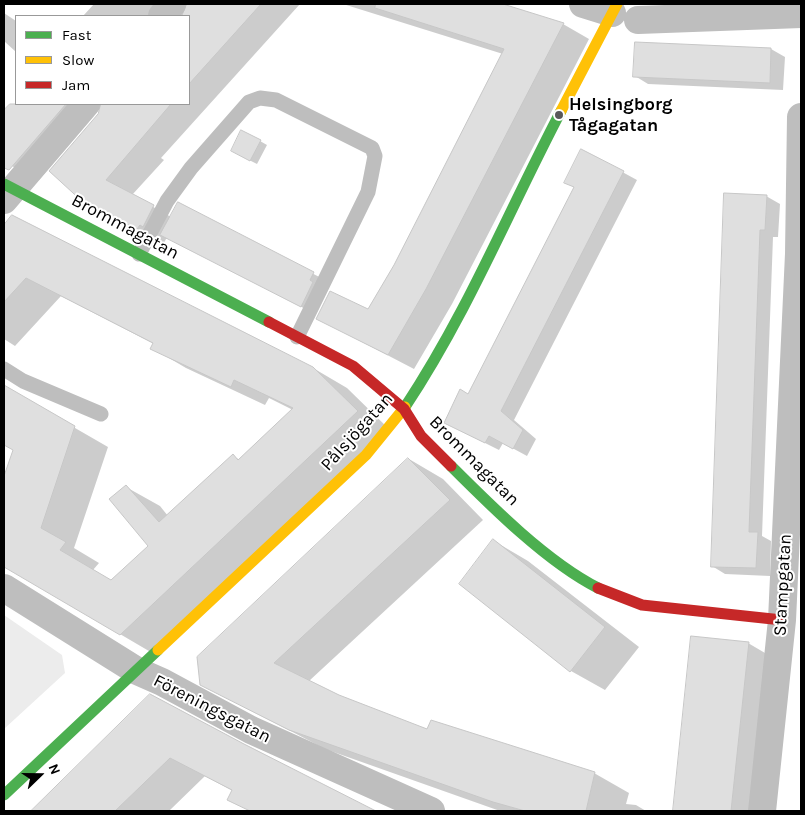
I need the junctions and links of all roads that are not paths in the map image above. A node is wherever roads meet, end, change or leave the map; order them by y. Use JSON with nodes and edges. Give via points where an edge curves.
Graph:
{"nodes":[{"id":1,"x":172,"y":4,"type":"edge"},
{"id":2,"x":583,"y":4,"type":"edge"},
{"id":3,"x":614,"y":9,"type":"edge"},
{"id":4,"x":801,"y":14,"type":"edge"},
{"id":5,"x":163,"y":15,"type":"edge"},
{"id":6,"x":638,"y":20,"type":"dead end"},
{"id":7,"x":85,"y":105,"type":"edge"},
{"id":8,"x":801,"y":117,"type":"edge"},
{"id":9,"x":7,"y":191,"type":"edge"},
{"id":10,"x":139,"y":254,"type":"junction"},
{"id":11,"x":800,"y":254,"type":"edge"},
{"id":12,"x":297,"y":337,"type":"junction"},
{"id":13,"x":4,"y":369,"type":"edge"},
{"id":14,"x":404,"y":409,"type":"junction"},
{"id":15,"x":101,"y":414,"type":"dead end"},
{"id":16,"x":4,"y":588,"type":"edge"},
{"id":17,"x":782,"y":620,"type":"junction"},
{"id":18,"x":138,"y":671,"type":"junction"},
{"id":19,"x":4,"y":795,"type":"edge"},
{"id":20,"x":431,"y":811,"type":"edge"},
{"id":21,"x":762,"y":811,"type":"edge"}],
"edges":[{"from":1,"to":5,"type":"street"},
{"from":2,"to":3,"type":"street"},
{"from":3,"to":14,"type":"street","name":"Pålsjögatan","via":[[484,272],[434,365]]},
{"from":4,"to":6,"type":"street"},
{"from":7,"to":9,"type":"street"},
{"from":8,"to":11,"type":"street","name":"Stampgatan"},
{"from":9,"to":10,"type":"street","name":"Brommagatan"},
{"from":10,"to":12,"type":"street","name":"Brommagatan"},
{"from":10,"to":12,"type":"lane","via":[[167,201],[191,168],[249,102],[260,98],[276,100],[372,148],[375,156],[368,192]]},
{"from":11,"to":17,"type":"street","name":"Stampgatan"},
{"from":12,"to":14,"type":"street","name":"Brommagatan","via":[[353,366]]},
{"from":13,"to":15,"type":"lane","via":[[23,381]]},
{"from":14,"to":17,"type":"street","name":"Brommagatan","via":[[421,436],[497,511],[577,577],[642,605]]},
{"from":14,"to":18,"type":"street","name":"Pålsjögatan","via":[[366,455]]},
{"from":16,"to":18,"type":"street","name":"Föreningsgatan"},
{"from":17,"to":21,"type":"street","name":"Stampgatan"},
{"from":18,"to":19,"type":"street","name":"Pålsjögatan"},
{"from":18,"to":20,"type":"street","name":"Föreningsgatan","via":[[251,730]]}]}
